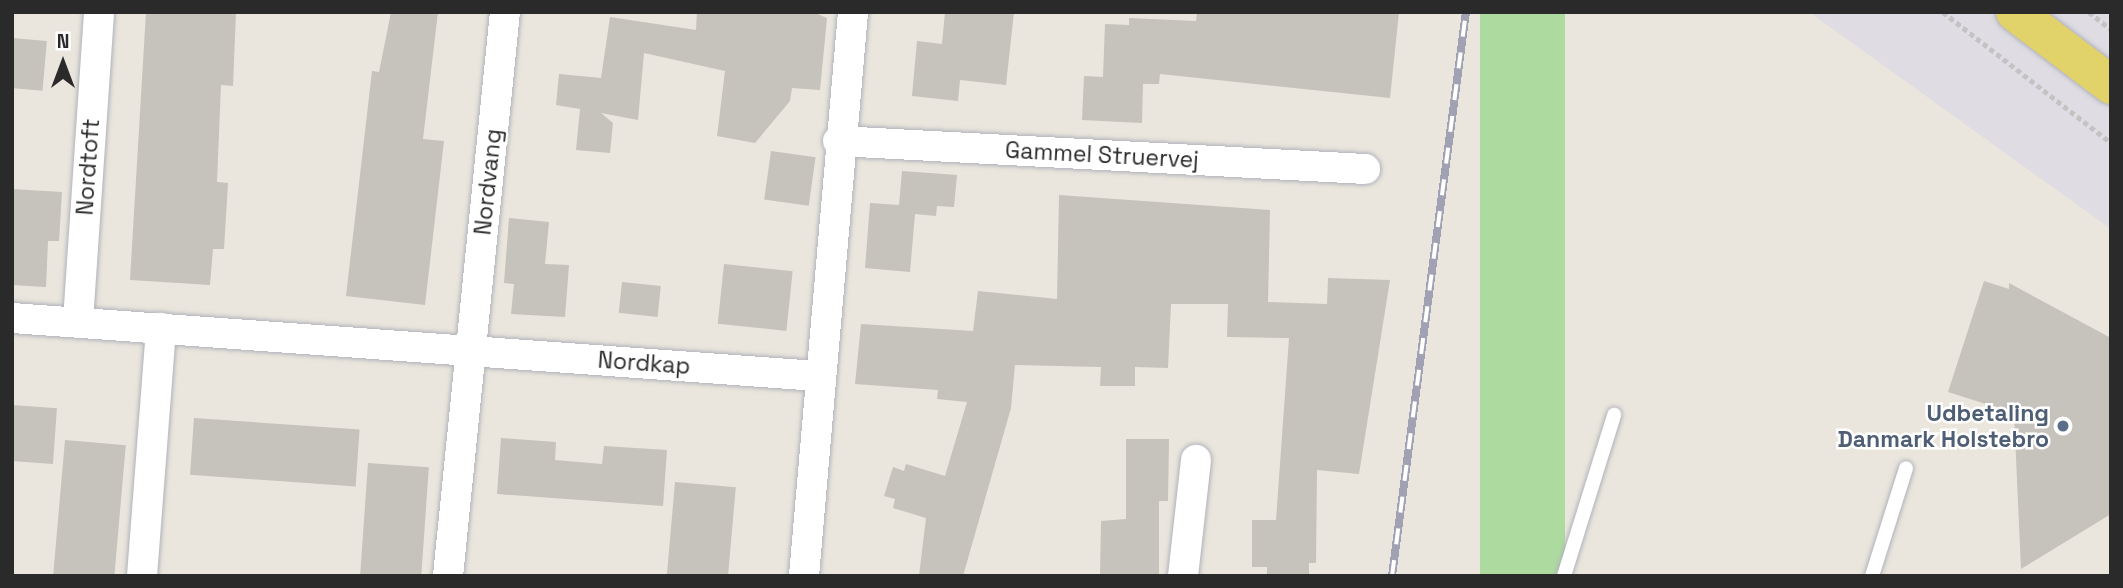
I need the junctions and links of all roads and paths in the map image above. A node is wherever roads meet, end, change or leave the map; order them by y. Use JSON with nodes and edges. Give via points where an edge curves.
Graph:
{"nodes":[{"id":1,"x":99,"y":12,"type":"edge"},
{"id":2,"x":506,"y":12,"type":"edge"},
{"id":3,"x":853,"y":12,"type":"edge"},
{"id":4,"x":1943,"y":12,"type":"edge"},
{"id":5,"x":2015,"y":12,"type":"edge"},
{"id":6,"x":2089,"y":12,"type":"edge"},
{"id":7,"x":2111,"y":29,"type":"edge"},
{"id":8,"x":2111,"y":86,"type":"edge"},
{"id":9,"x":838,"y":141,"type":"junction"},
{"id":10,"x":2111,"y":143,"type":"edge"},
{"id":11,"x":1365,"y":169,"type":"dead end"},
{"id":12,"x":12,"y":318,"type":"edge"},
{"id":13,"x":78,"y":321,"type":"junction"},
{"id":14,"x":161,"y":328,"type":"junction"},
{"id":15,"x":470,"y":351,"type":"junction"},
{"id":16,"x":818,"y":376,"type":"junction"},
{"id":17,"x":1614,"y":415,"type":"dead end"},
{"id":18,"x":1196,"y":460,"type":"dead end"},
{"id":19,"x":1906,"y":468,"type":"dead end"},
{"id":20,"x":142,"y":576,"type":"edge"},
{"id":21,"x":449,"y":576,"type":"edge"},
{"id":22,"x":804,"y":576,"type":"edge"},
{"id":23,"x":1182,"y":576,"type":"edge"},
{"id":24,"x":1564,"y":576,"type":"edge"},
{"id":25,"x":1872,"y":576,"type":"edge"}],
"edges":[{"from":1,"to":13,"type":"street","name":"Nordtoft"},
{"from":2,"to":15,"type":"street","name":"Nordvang"},
{"from":3,"to":9,"type":"street"},
{"from":4,"to":10,"type":"path"},
{"from":5,"to":8,"type":"main road"},
{"from":6,"to":7,"type":"path"},
{"from":9,"to":11,"type":"street","name":"Gammel Struervej"},
{"from":9,"to":16,"type":"street"},
{"from":12,"to":13,"type":"street","name":"Nordkap"},
{"from":13,"to":14,"type":"street","name":"Nordkap"},
{"from":14,"to":15,"type":"street","name":"Nordkap"},
{"from":14,"to":20,"type":"street"},
{"from":15,"to":16,"type":"street","name":"Nordkap"},
{"from":15,"to":21,"type":"street"},
{"from":16,"to":22,"type":"street"},
{"from":17,"to":24,"type":"lane"},
{"from":18,"to":23,"type":"street"},
{"from":19,"to":25,"type":"lane"}]}
